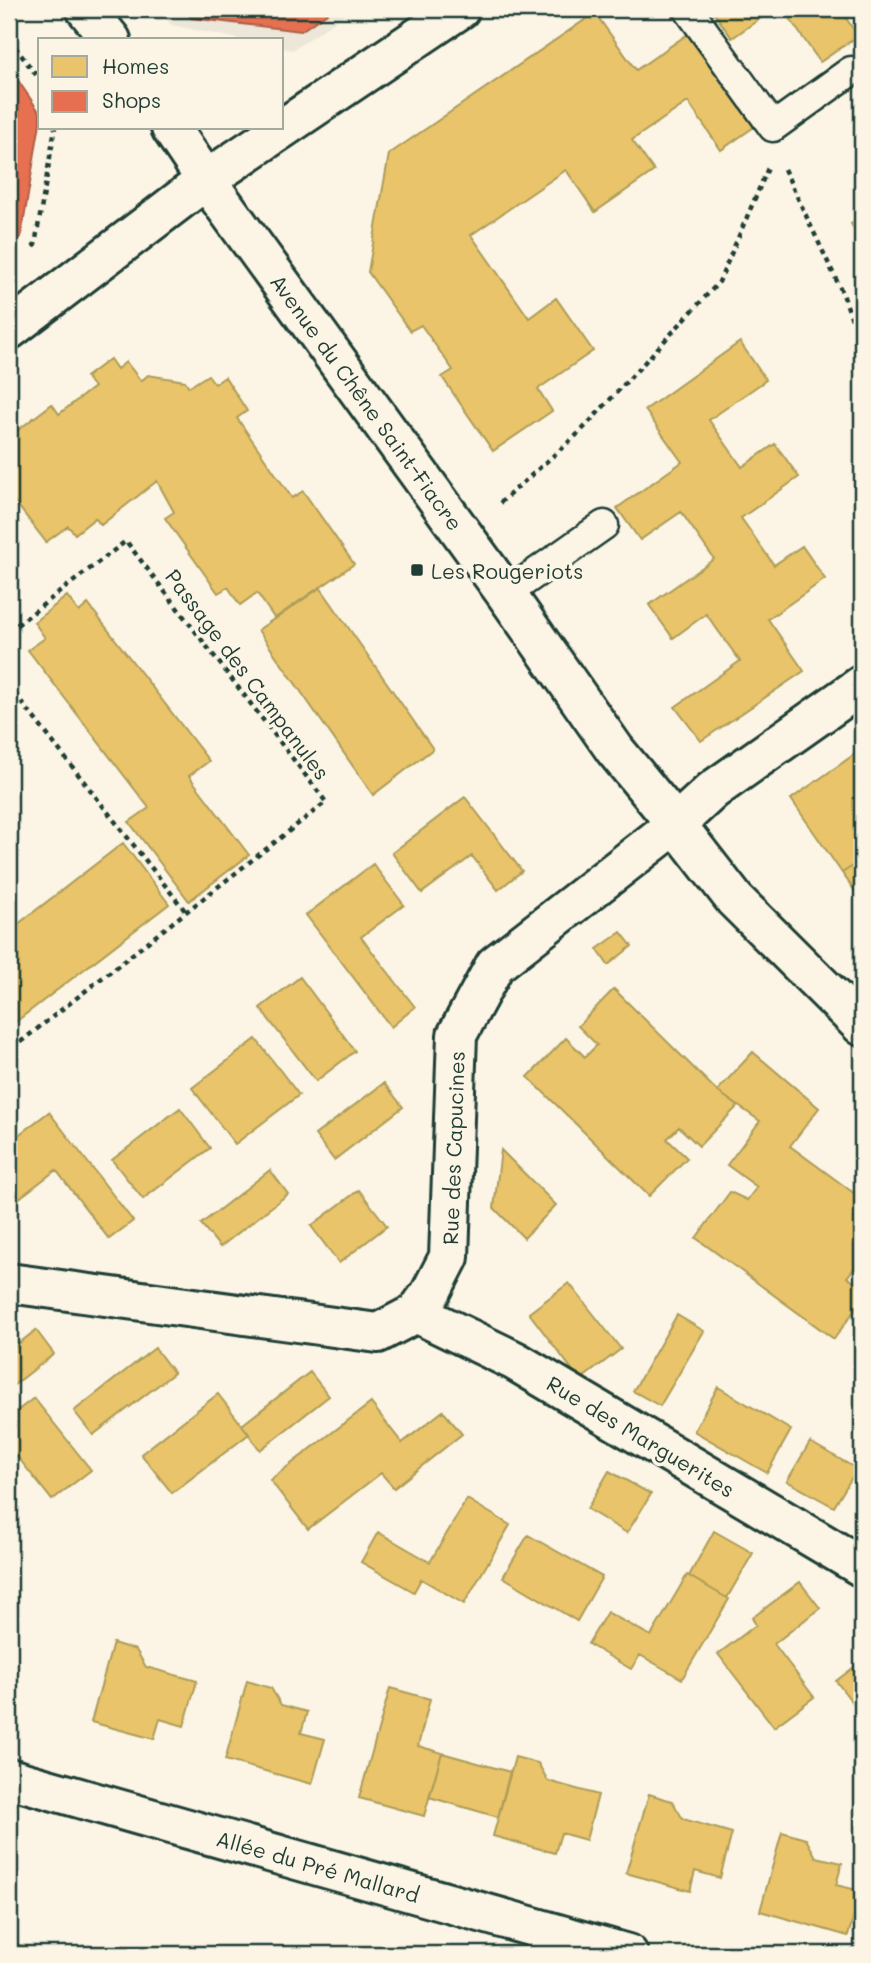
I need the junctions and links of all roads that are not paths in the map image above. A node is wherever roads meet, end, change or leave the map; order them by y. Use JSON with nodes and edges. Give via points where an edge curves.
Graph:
{"nodes":[{"id":1,"x":86,"y":9,"type":"edge"},
{"id":2,"x":460,"y":9,"type":"edge"},
{"id":3,"x":688,"y":9,"type":"edge"},
{"id":4,"x":109,"y":38,"type":"edge"},
{"id":5,"x":851,"y":71,"type":"dead end"},
{"id":6,"x":284,"y":127,"type":"edge"},
{"id":7,"x":172,"y":130,"type":"edge"},
{"id":8,"x":280,"y":130,"type":"edge"},
{"id":9,"x":206,"y":180,"type":"junction"},
{"id":10,"x":9,"y":330,"type":"edge"},
{"id":11,"x":604,"y":525,"type":"dead end"},
{"id":12,"x":506,"y":594,"type":"junction"},
{"id":13,"x":862,"y":685,"type":"edge"},
{"id":14,"x":676,"y":824,"type":"junction"},
{"id":15,"x":862,"y":1026,"type":"edge"},
{"id":16,"x":9,"y":1283,"type":"edge"},
{"id":17,"x":416,"y":1313,"type":"junction"},
{"id":18,"x":862,"y":1567,"type":"edge"},
{"id":19,"x":9,"y":1778,"type":"edge"},
{"id":20,"x":628,"y":1954,"type":"edge"}],
"edges":[{"from":1,"to":4,"type":"street"},
{"from":2,"to":6,"type":"street"},
{"from":3,"to":5,"type":"lane","via":[[774,139]]},
{"from":7,"to":9,"type":"street","name":"Avenue du Chêne Saint-Fiacre"},
{"from":8,"to":9,"type":"street"},
{"from":9,"to":10,"type":"street"},
{"from":9,"to":12,"type":"street","name":"Avenue du Chêne Saint-Fiacre"},
{"from":11,"to":12,"type":"lane"},
{"from":12,"to":14,"type":"street","name":"Avenue du Chêne Saint-Fiacre","via":[[615,750]]},
{"from":13,"to":14,"type":"street","name":"Rue des Capucines","via":[[713,790]]},
{"from":14,"to":15,"type":"street","name":"Avenue du Chêne Saint-Fiacre","via":[[734,900]]},
{"from":14,"to":17,"type":"street","name":"Rue des Capucines","via":[[495,965],[457,1035],[449,1257]]},
{"from":16,"to":17,"type":"street","name":"Rue des Capucines","via":[[378,1333]]},
{"from":17,"to":18,"type":"street","name":"Rue des Marguerites","via":[[515,1361]]},
{"from":19,"to":20,"type":"street","name":"Allée du Pré Mallard"}]}
